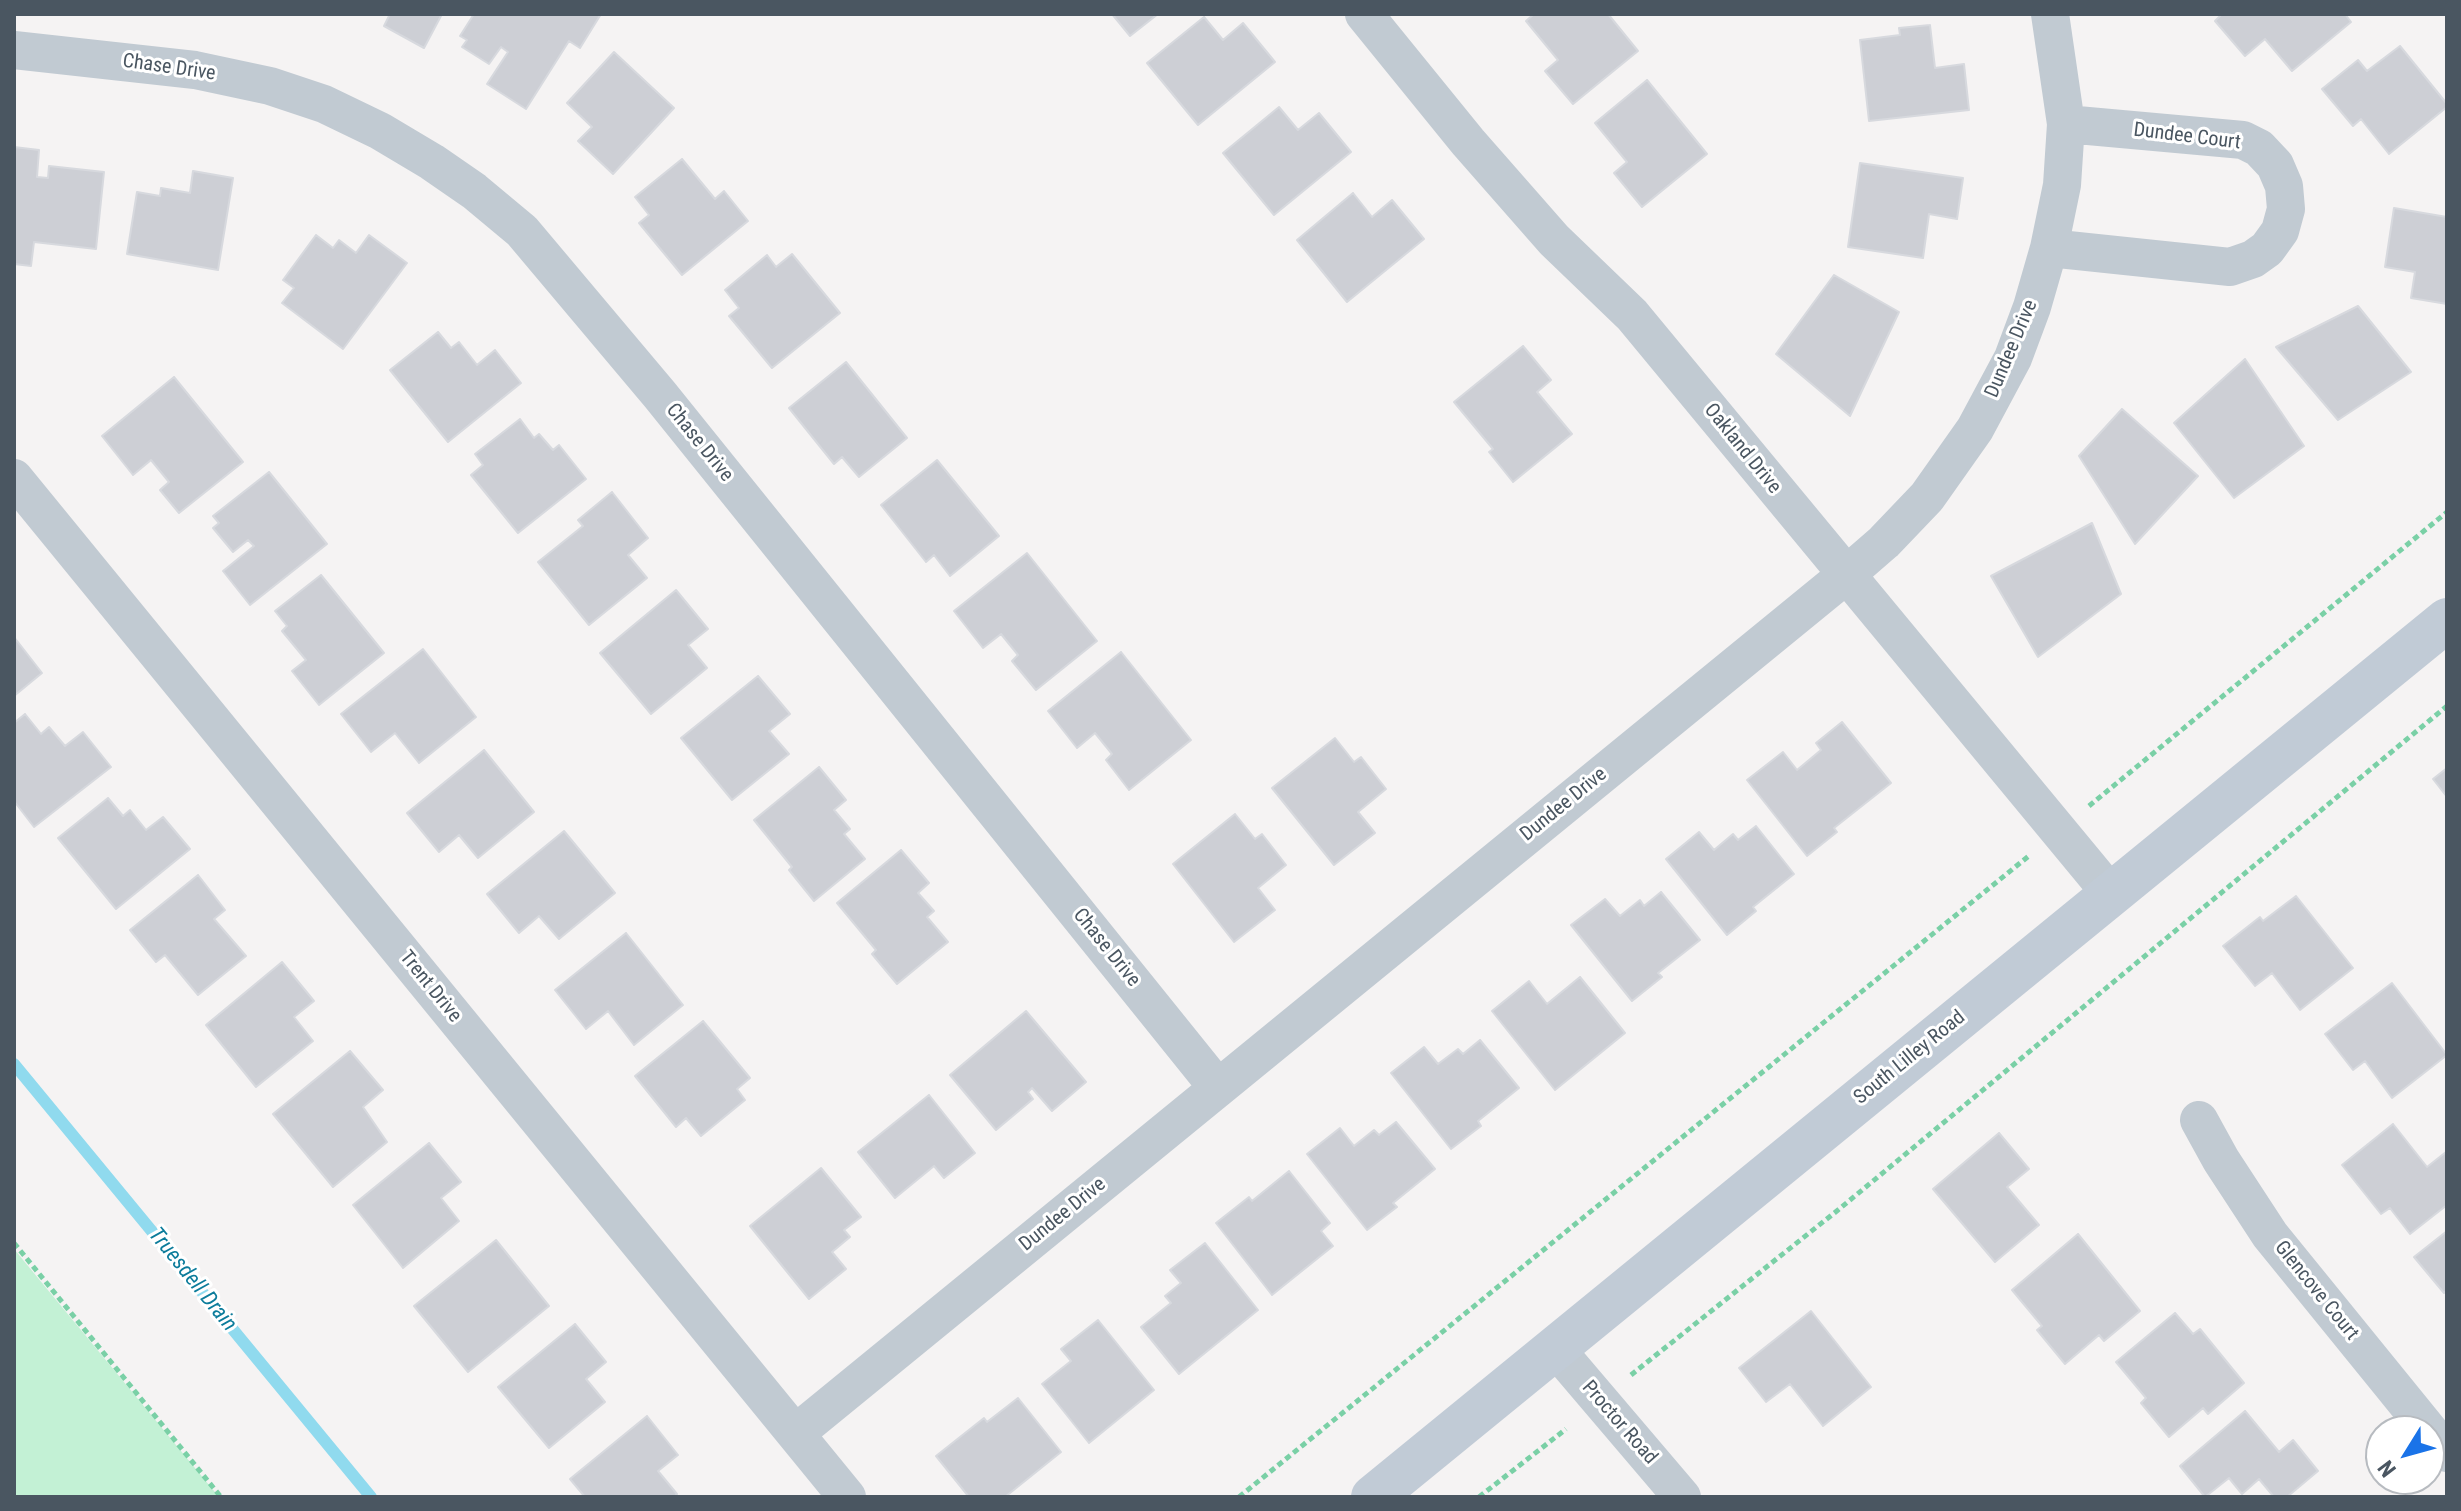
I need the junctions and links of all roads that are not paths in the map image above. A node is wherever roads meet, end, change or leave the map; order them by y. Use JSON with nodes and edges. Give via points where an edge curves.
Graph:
{"nodes":[{"id":1,"x":1364,"y":14,"type":"edge"},
{"id":2,"x":2050,"y":14,"type":"edge"},
{"id":3,"x":14,"y":50,"type":"edge"},
{"id":4,"x":2066,"y":124,"type":"junction"},
{"id":5,"x":2049,"y":248,"type":"junction"},
{"id":6,"x":14,"y":478,"type":"edge"},
{"id":7,"x":1846,"y":575,"type":"junction"},
{"id":8,"x":2447,"y":620,"type":"edge"},
{"id":9,"x":2111,"y":894,"type":"junction"},
{"id":10,"x":1218,"y":1088,"type":"junction"},
{"id":11,"x":2199,"y":1120,"type":"dead end"},
{"id":12,"x":1556,"y":1349,"type":"junction"},
{"id":13,"x":796,"y":1433,"type":"junction"},
{"id":14,"x":2447,"y":1453,"type":"edge"},
{"id":15,"x":847,"y":1497,"type":"edge"},
{"id":16,"x":1373,"y":1497,"type":"edge"},
{"id":17,"x":1682,"y":1497,"type":"edge"}],
"edges":[{"from":1,"to":7,"type":"street","name":"Oakland Drive","via":[[1554,240],[1632,315]]},
{"from":2,"to":4,"type":"street","name":"Dundee Drive"},
{"from":3,"to":10,"type":"street","name":"Chase Drive","via":[[195,70],[324,104],[432,162],[522,231]]},
{"from":4,"to":5,"type":"street","name":"Dundee Drive","via":[[2062,185]]},
{"from":4,"to":5,"type":"street","name":"Dundee Court","via":[[2243,140],[2275,165],[2286,209],[2280,231],[2267,249],[2230,267]]},
{"from":5,"to":7,"type":"street","name":"Dundee Drive","via":[[2013,358],[1975,429],[1927,497]]},
{"from":6,"to":13,"type":"street","name":"Trent Drive"},
{"from":7,"to":9,"type":"street","name":"Oakland Drive"},
{"from":7,"to":10,"type":"street","name":"Dundee Drive"},
{"from":8,"to":9,"type":"street","name":"South Lilley Road"},
{"from":9,"to":12,"type":"street","name":"South Lilley Road"},
{"from":10,"to":13,"type":"street","name":"Dundee Drive"},
{"from":11,"to":14,"type":"street","name":"Glencove Court","via":[[2270,1235]]},
{"from":12,"to":16,"type":"street","name":"South Lilley Road"},
{"from":12,"to":17,"type":"street","name":"Proctor Road"},
{"from":13,"to":15,"type":"street","name":"Trent Drive"}]}
